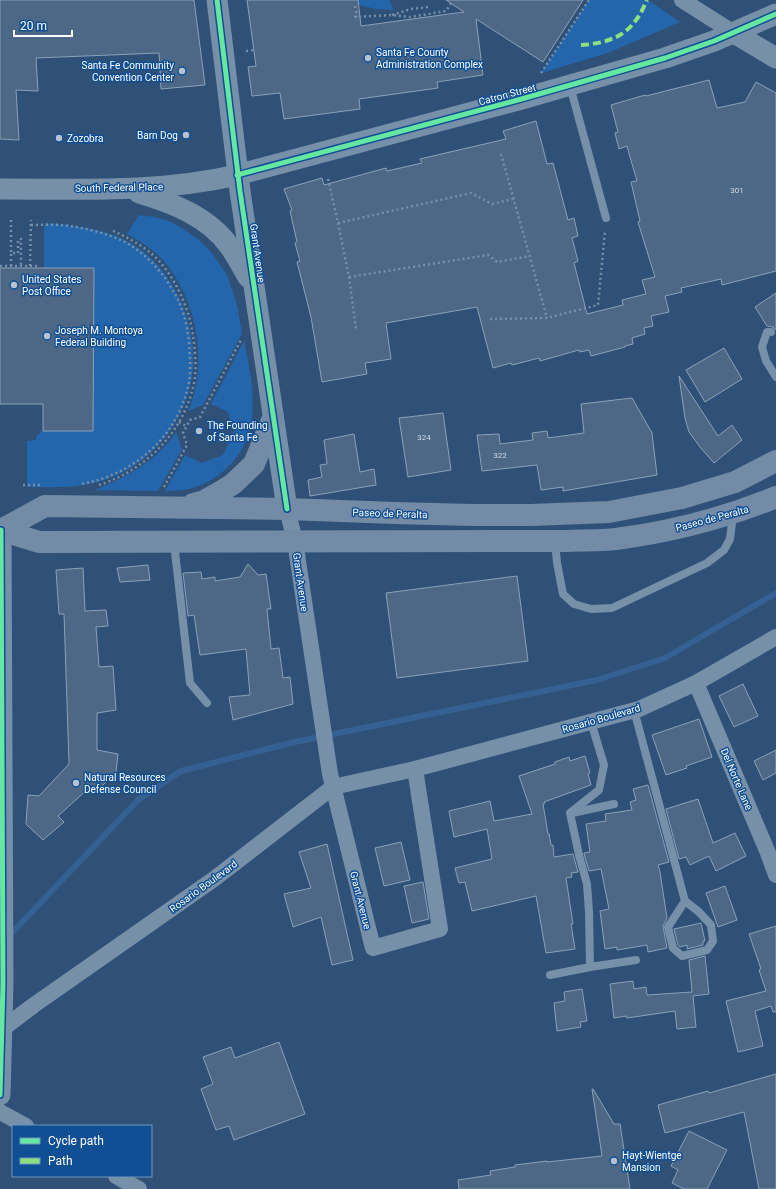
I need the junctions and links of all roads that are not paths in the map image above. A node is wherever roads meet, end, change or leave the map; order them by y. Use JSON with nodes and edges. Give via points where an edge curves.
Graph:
{"nodes":[{"id":1,"x":217,"y":0,"type":"edge"},
{"id":2,"x":682,"y":0,"type":"edge"},
{"id":3,"x":776,"y":14,"type":"edge"},
{"id":4,"x":734,"y":33,"type":"junction"},
{"id":5,"x":776,"y":58,"type":"edge"},
{"id":6,"x":570,"y":86,"type":"junction"},
{"id":7,"x":237,"y":175,"type":"junction"},
{"id":8,"x":0,"y":189,"type":"edge"},
{"id":9,"x":127,"y":189,"type":"junction"},
{"id":10,"x":606,"y":218,"type":"road end"},
{"id":11,"x":254,"y":288,"type":"junction"},
{"id":12,"x":771,"y":332,"type":"dead end"},
{"id":13,"x":776,"y":376,"type":"edge"},
{"id":14,"x":273,"y":418,"type":"junction"},
{"id":15,"x":776,"y":461,"type":"edge"},
{"id":16,"x":776,"y":497,"type":"edge"},
{"id":17,"x":177,"y":507,"type":"junction"},
{"id":18,"x":287,"y":509,"type":"junction"},
{"id":19,"x":733,"y":513,"type":"junction"},
{"id":20,"x":1,"y":530,"type":"edge"},
{"id":21,"x":295,"y":541,"type":"junction"},
{"id":22,"x":554,"y":541,"type":"junction"},
{"id":23,"x":174,"y":542,"type":"junction"},
{"id":24,"x":776,"y":637,"type":"edge"},
{"id":25,"x":696,"y":683,"type":"junction"},
{"id":26,"x":207,"y":703,"type":"dead end"},
{"id":27,"x":634,"y":710,"type":"junction"},
{"id":28,"x":591,"y":722,"type":"junction"},
{"id":29,"x":414,"y":769,"type":"junction"},
{"id":30,"x":332,"y":781,"type":"junction"},
{"id":31,"x":614,"y":804,"type":"dead end"},
{"id":32,"x":570,"y":813,"type":"junction"},
{"id":33,"x":776,"y":875,"type":"edge"},
{"id":34,"x":685,"y":901,"type":"junction"},
{"id":35,"x":2,"y":902,"type":"edge"},
{"id":36,"x":636,"y":960,"type":"dead end"},
{"id":37,"x":590,"y":967,"type":"junction"},
{"id":38,"x":550,"y":975,"type":"dead end"},
{"id":39,"x":1,"y":1030,"type":"junction"},
{"id":40,"x":0,"y":1095,"type":"edge"},
{"id":41,"x":0,"y":1112,"type":"edge"},
{"id":42,"x":24,"y":1125,"type":"edge"},
{"id":43,"x":118,"y":1177,"type":"edge"},
{"id":44,"x":139,"y":1189,"type":"edge"}],
"edges":[{"from":1,"to":7,"type":"street","name":"Grant Avenue"},
{"from":2,"to":4,"type":"street"},
{"from":3,"to":4,"type":"street","name":"Catron Street"},
{"from":4,"to":5,"type":"street"},
{"from":4,"to":6,"type":"street","name":"Catron Street","via":[[665,58]]},
{"from":6,"to":7,"type":"street","name":"Catron Street"},
{"from":6,"to":10,"type":"lane"},
{"from":7,"to":9,"type":"street","name":"South Federal Place","via":[[163,187]]},
{"from":7,"to":11,"type":"street","name":"Grant Avenue"},
{"from":8,"to":9,"type":"street","name":"South Federal Place"},
{"from":9,"to":11,"type":"street","via":[[166,201],[201,219],[230,246]]},
{"from":11,"to":14,"type":"street","name":"Grant Avenue"},
{"from":12,"to":13,"type":"lane","via":[[767,332],[762,347],[766,361]]},
{"from":14,"to":17,"type":"main road","via":[[254,464],[233,484],[204,501]]},
{"from":14,"to":18,"type":"street","name":"Grant Avenue"},
{"from":15,"to":18,"type":"main road","name":"Paseo de Peralta","via":[[735,482],[697,494],[609,512],[480,515]]},
{"from":16,"to":19,"type":"main road","name":"Paseo de Peralta"},
{"from":17,"to":18,"type":"main road","name":"Paseo de Peralta"},
{"from":17,"to":20,"type":"main road","name":"Paseo de Peralta","via":[[45,506]]},
{"from":18,"to":21,"type":"street","name":"Grant Avenue"},
{"from":19,"to":22,"type":"main road","name":"Paseo de Peralta","via":[[655,533],[614,539]]},
{"from":19,"to":22,"type":"lane","via":[[730,539],[724,550],[707,562],[612,608],[591,609],[574,604],[563,594]]},
{"from":20,"to":23,"type":"main road","name":"Paseo de Peralta","via":[[39,542]]},
{"from":20,"to":35,"type":"street"},
{"from":21,"to":22,"type":"main road","name":"Paseo de Peralta"},
{"from":21,"to":23,"type":"main road","name":"Paseo de Peralta"},
{"from":21,"to":30,"type":"street","name":"Grant Avenue"},
{"from":23,"to":26,"type":"lane","via":[[190,683]]},
{"from":24,"to":25,"type":"street","name":"Rosario Boulevard"},
{"from":25,"to":27,"type":"street","name":"Rosario Boulevard"},
{"from":25,"to":33,"type":"street","name":"Del Norte Lane"},
{"from":27,"to":28,"type":"street","name":"Rosario Boulevard"},
{"from":27,"to":34,"type":"lane"},
{"from":28,"to":29,"type":"street","name":"Rosario Boulevard"},
{"from":28,"to":32,"type":"lane","via":[[604,765],[599,790]]},
{"from":29,"to":30,"type":"street","name":"Rosario Boulevard"},
{"from":29,"to":30,"type":"street","name":"Grant Avenue","via":[[440,929],[373,948]]},
{"from":30,"to":39,"type":"street","name":"Rosario Boulevard","via":[[214,879]]},
{"from":31,"to":32,"type":"lane"},
{"from":32,"to":37,"type":"lane","via":[[588,884]]},
{"from":34,"to":34,"type":"lane","via":[[711,925],[713,941],[707,950],[682,956],[673,948],[668,927]]},
{"from":35,"to":39,"type":"street"},
{"from":36,"to":37,"type":"lane"},
{"from":37,"to":38,"type":"lane"},
{"from":39,"to":40,"type":"street"},
{"from":41,"to":42,"type":"street"},
{"from":43,"to":44,"type":"street"}]}
